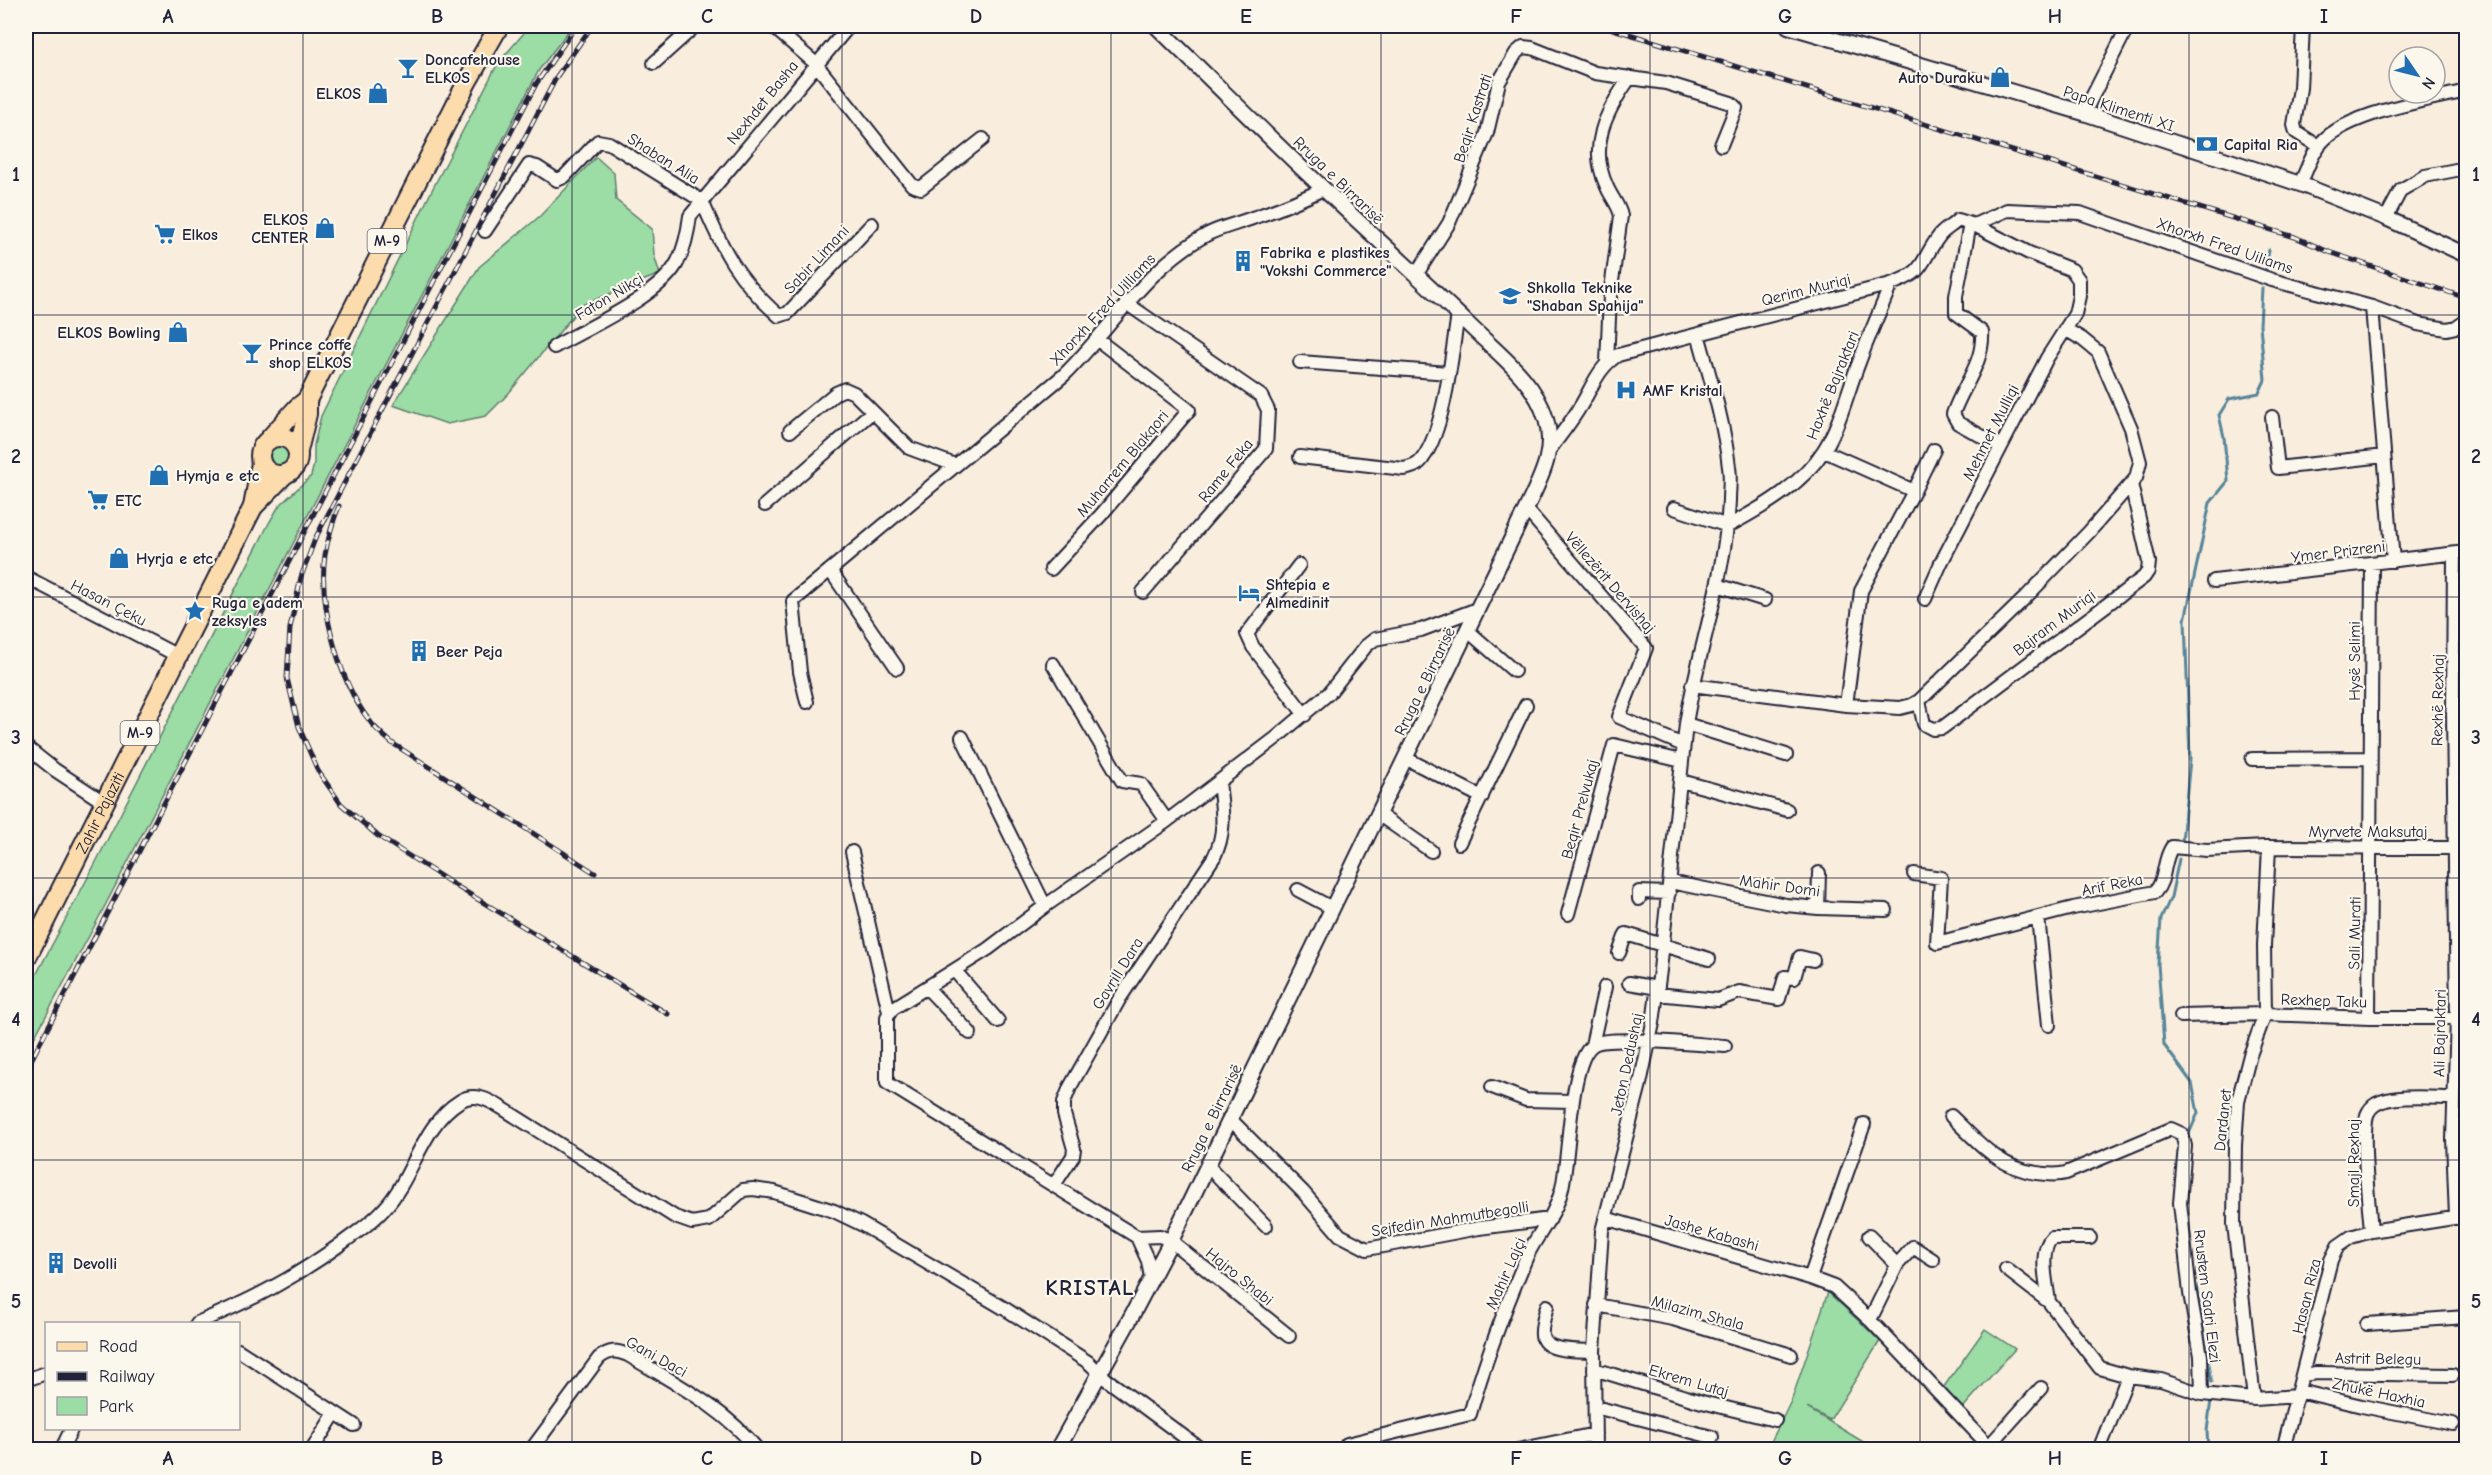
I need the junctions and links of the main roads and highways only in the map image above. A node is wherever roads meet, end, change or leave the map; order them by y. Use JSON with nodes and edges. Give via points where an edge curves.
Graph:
{"nodes":[{"id":1,"x":498,"y":26,"type":"edge"},
{"id":2,"x":307,"y":400,"type":"junction"},
{"id":3,"x":270,"y":438,"type":"junction"},
{"id":4,"x":298,"y":451,"type":"junction"},
{"id":5,"x":261,"y":463,"type":"junction"},
{"id":6,"x":285,"y":474,"type":"junction"},
{"id":7,"x":253,"y":507,"type":"junction"},
{"id":8,"x":26,"y":958,"type":"edge"}],
"edges":[{"from":1,"to":2,"type":"main road","number":"M-9"},
{"from":2,"to":3,"type":"main road","number":"M-9"},
{"from":2,"to":4,"type":"main road","number":"M-9"},
{"from":3,"to":4,"type":"main road","via":[[288,438]]},
{"from":3,"to":5,"type":"main road","number":"M-9","via":[[261,449]]},
{"from":4,"to":6,"type":"main road","number":"M-9","via":[[295,468]]},
{"from":5,"to":6,"type":"main road","via":[[269,472]]},
{"from":5,"to":7,"type":"main road","name":"Zahir Pajaziti","number":"M-9"},
{"from":6,"to":7,"type":"main road","name":"Zahir Pajaziti","number":"M-9"},
{"from":7,"to":8,"type":"main road","name":"Zahir Pajaziti","number":"M-9"}]}
